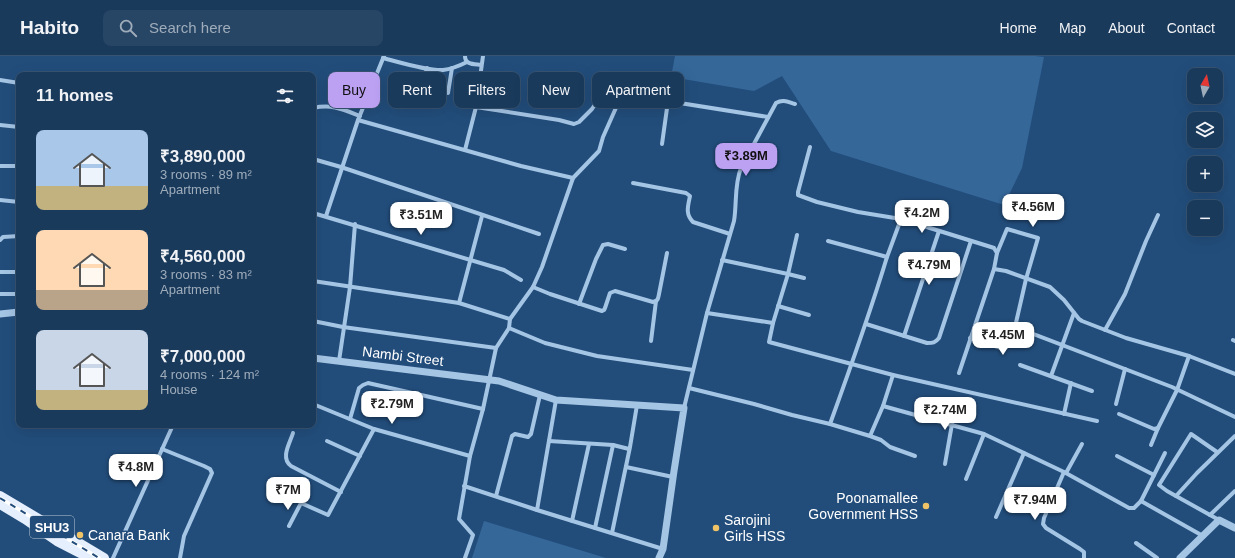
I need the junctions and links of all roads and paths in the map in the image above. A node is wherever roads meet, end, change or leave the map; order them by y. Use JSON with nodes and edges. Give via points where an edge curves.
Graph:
{"nodes":[{"id":1,"x":465,"y":56,"type":"edge"},
{"id":2,"x":483,"y":56,"type":"edge"},
{"id":3,"x":384,"y":57,"type":"edge"},
{"id":4,"x":467,"y":62,"type":"junction"},
{"id":5,"x":481,"y":65,"type":"junction"},
{"id":6,"x":427,"y":68,"type":"junction"},
{"id":7,"x":452,"y":68,"type":"junction"},
{"id":8,"x":426,"y":72,"type":"edge"},
{"id":9,"x":480,"y":72,"type":"edge"},
{"id":10,"x":0,"y":80,"type":"edge"},
{"id":11,"x":16,"y":83,"type":"edge"},
{"id":12,"x":448,"y":93,"type":"dead end"},
{"id":13,"x":684,"y":104,"type":"edge"},
{"id":14,"x":795,"y":104,"type":"dead end"},
{"id":15,"x":316,"y":107,"type":"edge"},
{"id":16,"x":476,"y":108,"type":"edge"},
{"id":17,"x":482,"y":108,"type":"edge"},
{"id":18,"x":592,"y":108,"type":"edge"},
{"id":19,"x":616,"y":108,"type":"edge"},
{"id":20,"x":667,"y":108,"type":"edge"},
{"id":21,"x":768,"y":117,"type":"junction"},
{"id":22,"x":359,"y":118,"type":"junction"},
{"id":23,"x":0,"y":125,"type":"edge"},
{"id":24,"x":16,"y":127,"type":"edge"},
{"id":25,"x":662,"y":144,"type":"dead end"},
{"id":26,"x":810,"y":147,"type":"dead end"},
{"id":27,"x":465,"y":150,"type":"junction"},
{"id":28,"x":316,"y":160,"type":"edge"},
{"id":29,"x":0,"y":166,"type":"edge"},
{"id":30,"x":16,"y":166,"type":"edge"},
{"id":31,"x":341,"y":167,"type":"junction"},
{"id":32,"x":573,"y":178,"type":"junction"},
{"id":33,"x":633,"y":183,"type":"dead end"},
{"id":34,"x":0,"y":200,"type":"edge"},
{"id":35,"x":16,"y":202,"type":"edge"},
{"id":36,"x":316,"y":213,"type":"edge"},
{"id":37,"x":1158,"y":215,"type":"dead end"},
{"id":38,"x":326,"y":216,"type":"junction"},
{"id":39,"x":482,"y":216,"type":"junction"},
{"id":40,"x":901,"y":219,"type":"junction"},
{"id":41,"x":355,"y":224,"type":"junction"},
{"id":42,"x":939,"y":231,"type":"junction"},
{"id":43,"x":540,"y":234,"type":"dead end"},
{"id":44,"x":730,"y":234,"type":"junction"},
{"id":45,"x":16,"y":236,"type":"edge"},
{"id":46,"x":797,"y":236,"type":"dead end"},
{"id":47,"x":0,"y":240,"type":"edge"},
{"id":48,"x":971,"y":241,"type":"junction"},
{"id":49,"x":828,"y":242,"type":"dead end"},
{"id":50,"x":625,"y":249,"type":"dead end"},
{"id":51,"x":667,"y":253,"type":"dead end"},
{"id":52,"x":997,"y":253,"type":"junction"},
{"id":53,"x":887,"y":257,"type":"junction"},
{"id":54,"x":470,"y":259,"type":"junction"},
{"id":55,"x":722,"y":260,"type":"junction"},
{"id":56,"x":994,"y":269,"type":"junction"},
{"id":57,"x":0,"y":272,"type":"edge"},
{"id":58,"x":16,"y":272,"type":"edge"},
{"id":59,"x":788,"y":274,"type":"junction"},
{"id":60,"x":804,"y":278,"type":"dead end"},
{"id":61,"x":1026,"y":279,"type":"junction"},
{"id":62,"x":522,"y":280,"type":"dead end"},
{"id":63,"x":316,"y":281,"type":"edge"},
{"id":64,"x":350,"y":287,"type":"junction"},
{"id":65,"x":533,"y":287,"type":"junction"},
{"id":66,"x":0,"y":294,"type":"edge"},
{"id":67,"x":16,"y":294,"type":"edge"},
{"id":68,"x":656,"y":301,"type":"junction"},
{"id":69,"x":459,"y":303,"type":"junction"},
{"id":70,"x":579,"y":304,"type":"junction"},
{"id":71,"x":778,"y":306,"type":"junction"},
{"id":72,"x":16,"y":312,"type":"edge"},
{"id":73,"x":706,"y":313,"type":"junction"},
{"id":74,"x":1074,"y":313,"type":"junction"},
{"id":75,"x":0,"y":314,"type":"edge"},
{"id":76,"x":809,"y":315,"type":"dead end"},
{"id":77,"x":510,"y":319,"type":"junction"},
{"id":78,"x":316,"y":322,"type":"edge"},
{"id":79,"x":773,"y":323,"type":"junction"},
{"id":80,"x":866,"y":324,"type":"junction"},
{"id":81,"x":343,"y":327,"type":"junction"},
{"id":82,"x":1015,"y":327,"type":"junction"},
{"id":83,"x":509,"y":328,"type":"junction"},
{"id":84,"x":1105,"y":330,"type":"junction"},
{"id":85,"x":904,"y":336,"type":"junction"},
{"id":86,"x":970,"y":338,"type":"junction"},
{"id":87,"x":651,"y":341,"type":"dead end"},
{"id":88,"x":1063,"y":345,"type":"junction"},
{"id":89,"x":496,"y":348,"type":"junction"},
{"id":90,"x":1189,"y":356,"type":"junction"},
{"id":91,"x":316,"y":358,"type":"edge"},
{"id":92,"x":339,"y":361,"type":"junction"},
{"id":93,"x":851,"y":364,"type":"junction"},
{"id":94,"x":1020,"y":365,"type":"dead end"},
{"id":95,"x":1125,"y":369,"type":"junction"},
{"id":96,"x":693,"y":370,"type":"junction"},
{"id":97,"x":959,"y":373,"type":"dead end"},
{"id":98,"x":1235,"y":374,"type":"edge"},
{"id":99,"x":893,"y":375,"type":"junction"},
{"id":100,"x":1051,"y":376,"type":"junction"},
{"id":101,"x":489,"y":380,"type":"junction"},
{"id":102,"x":1071,"y":383,"type":"junction"},
{"id":103,"x":689,"y":388,"type":"junction"},
{"id":104,"x":1178,"y":390,"type":"junction"},
{"id":105,"x":1092,"y":391,"type":"dead end"},
{"id":106,"x":540,"y":395,"type":"junction"},
{"id":107,"x":556,"y":400,"type":"junction"},
{"id":108,"x":1116,"y":404,"type":"dead end"},
{"id":109,"x":316,"y":405,"type":"edge"},
{"id":110,"x":637,"y":405,"type":"junction"},
{"id":111,"x":883,"y":406,"type":"junction"},
{"id":112,"x":684,"y":408,"type":"junction"},
{"id":113,"x":483,"y":409,"type":"junction"},
{"id":114,"x":1064,"y":414,"type":"junction"},
{"id":115,"x":1119,"y":414,"type":"dead end"},
{"id":116,"x":1235,"y":417,"type":"edge"},
{"id":117,"x":350,"y":419,"type":"junction"},
{"id":118,"x":1097,"y":421,"type":"dead end"},
{"id":119,"x":830,"y":424,"type":"junction"},
{"id":120,"x":952,"y":424,"type":"junction"},
{"id":121,"x":172,"y":428,"type":"edge"},
{"id":122,"x":1158,"y":428,"type":"junction"},
{"id":123,"x":374,"y":429,"type":"junction"},
{"id":124,"x":293,"y":433,"type":"dead end"},
{"id":125,"x":984,"y":434,"type":"junction"},
{"id":126,"x":870,"y":436,"type":"junction"},
{"id":127,"x":1235,"y":436,"type":"edge"},
{"id":128,"x":327,"y":441,"type":"dead end"},
{"id":129,"x":548,"y":441,"type":"junction"},
{"id":130,"x":589,"y":444,"type":"junction"},
{"id":131,"x":1082,"y":444,"type":"dead end"},
{"id":132,"x":1151,"y":444,"type":"dead end"},
{"id":133,"x":613,"y":445,"type":"junction"},
{"id":134,"x":162,"y":449,"type":"junction"},
{"id":135,"x":629,"y":449,"type":"junction"},
{"id":136,"x":1165,"y":452,"type":"dead end"},
{"id":137,"x":1217,"y":452,"type":"junction"},
{"id":138,"x":1024,"y":453,"type":"junction"},
{"id":139,"x":360,"y":456,"type":"junction"},
{"id":140,"x":470,"y":456,"type":"junction"},
{"id":141,"x":915,"y":456,"type":"dead end"},
{"id":142,"x":1116,"y":456,"type":"dead end"},
{"id":143,"x":945,"y":464,"type":"dead end"},
{"id":144,"x":626,"y":467,"type":"junction"},
{"id":145,"x":1065,"y":473,"type":"junction"},
{"id":146,"x":1154,"y":475,"type":"junction"},
{"id":147,"x":673,"y":476,"type":"junction"},
{"id":148,"x":966,"y":479,"type":"dead end"},
{"id":149,"x":464,"y":486,"type":"junction"},
{"id":150,"x":1235,"y":491,"type":"edge"},
{"id":151,"x":341,"y":492,"type":"junction"},
{"id":152,"x":0,"y":496,"type":"edge"},
{"id":153,"x":496,"y":496,"type":"junction"},
{"id":154,"x":1176,"y":496,"type":"junction"},
{"id":155,"x":1141,"y":501,"type":"junction"},
{"id":156,"x":0,"y":504,"type":"edge"},
{"id":157,"x":537,"y":510,"type":"junction"},
{"id":158,"x":1210,"y":515,"type":"junction"},
{"id":159,"x":996,"y":517,"type":"dead end"},
{"id":160,"x":1219,"y":520,"type":"junction"},
{"id":161,"x":572,"y":521,"type":"junction"},
{"id":162,"x":289,"y":526,"type":"dead end"},
{"id":163,"x":595,"y":528,"type":"junction"},
{"id":164,"x":1235,"y":528,"type":"edge"},
{"id":165,"x":612,"y":533,"type":"junction"},
{"id":166,"x":1202,"y":536,"type":"junction"},
{"id":167,"x":1136,"y":543,"type":"dead end"},
{"id":168,"x":663,"y":549,"type":"junction"},
{"id":169,"x":90,"y":558,"type":"edge"},
{"id":170,"x":104,"y":558,"type":"edge"},
{"id":171,"x":113,"y":558,"type":"edge"},
{"id":172,"x":180,"y":558,"type":"edge"},
{"id":173,"x":465,"y":558,"type":"edge"},
{"id":174,"x":659,"y":558,"type":"edge"},
{"id":175,"x":1084,"y":558,"type":"edge"},
{"id":176,"x":1157,"y":558,"type":"edge"},
{"id":177,"x":1180,"y":558,"type":"edge"}],
"edges":[{"from":1,"to":4,"type":"street"},
{"from":2,"to":5,"type":"street"},
{"from":3,"to":6,"type":"street"},
{"from":3,"to":22,"type":"street"},
{"from":4,"to":5,"type":"street"},
{"from":4,"to":7,"type":"street"},
{"from":5,"to":9,"type":"street"},
{"from":6,"to":7,"type":"street"},
{"from":6,"to":8,"type":"street"},
{"from":7,"to":12,"type":"street"},
{"from":10,"to":11,"type":"street"},
{"from":13,"to":21,"type":"street"},
{"from":14,"to":21,"type":"street","via":[[780,101]]},
{"from":15,"to":22,"type":"street","via":[[333,106]]},
{"from":16,"to":27,"type":"street"},
{"from":17,"to":18,"type":"street","via":[[574,124]]},
{"from":19,"to":32,"type":"street","via":[[599,151]]},
{"from":20,"to":25,"type":"street"},
{"from":21,"to":44,"type":"street","via":[[738,176],[736,211]]},
{"from":22,"to":27,"type":"street"},
{"from":22,"to":31,"type":"street"},
{"from":23,"to":24,"type":"street"},
{"from":26,"to":40,"type":"street","via":[[799,196],[858,212]]},
{"from":27,"to":32,"type":"street"},
{"from":28,"to":31,"type":"street"},
{"from":29,"to":30,"type":"street"},
{"from":31,"to":38,"type":"street"},
{"from":31,"to":39,"type":"street"},
{"from":32,"to":65,"type":"street"},
{"from":33,"to":44,"type":"street","via":[[689,194],[687,211],[693,222]]},
{"from":34,"to":35,"type":"street"},
{"from":36,"to":38,"type":"street"},
{"from":37,"to":84,"type":"street","via":[[1125,294]]},
{"from":38,"to":41,"type":"street"},
{"from":39,"to":43,"type":"street"},
{"from":39,"to":54,"type":"street"},
{"from":40,"to":42,"type":"street"},
{"from":40,"to":53,"type":"street"},
{"from":41,"to":54,"type":"street"},
{"from":41,"to":64,"type":"street"},
{"from":42,"to":48,"type":"street"},
{"from":42,"to":85,"type":"street"},
{"from":44,"to":55,"type":"street"},
{"from":45,"to":47,"type":"street","via":[[3,237]]},
{"from":46,"to":59,"type":"street"},
{"from":48,"to":52,"type":"street","via":[[994,248]]},
{"from":48,"to":85,"type":"street","via":[[939,338],[933,343],[927,343]]},
{"from":49,"to":53,"type":"street"},
{"from":50,"to":70,"type":"street","via":[[603,245]]},
{"from":51,"to":68,"type":"street","via":[[660,294]]},
{"from":52,"to":56,"type":"street"},
{"from":52,"to":61,"type":"street","via":[[1007,229],[1038,238]]},
{"from":53,"to":80,"type":"street"},
{"from":54,"to":62,"type":"street","via":[[504,270]]},
{"from":54,"to":69,"type":"street"},
{"from":55,"to":59,"type":"street"},
{"from":55,"to":73,"type":"street"},
{"from":56,"to":61,"type":"street"},
{"from":56,"to":86,"type":"street"},
{"from":57,"to":58,"type":"street"},
{"from":59,"to":60,"type":"street"},
{"from":59,"to":71,"type":"street"},
{"from":61,"to":74,"type":"street","via":[[1050,287]]},
{"from":61,"to":82,"type":"street"},
{"from":63,"to":64,"type":"street"},
{"from":64,"to":69,"type":"street"},
{"from":64,"to":81,"type":"street"},
{"from":65,"to":70,"type":"street"},
{"from":65,"to":77,"type":"street"},
{"from":66,"to":67,"type":"street"},
{"from":68,"to":70,"type":"street","via":[[615,291],[610,293],[602,311]]},
{"from":68,"to":87,"type":"street"},
{"from":69,"to":77,"type":"street"},
{"from":71,"to":76,"type":"street"},
{"from":71,"to":79,"type":"street"},
{"from":72,"to":75,"type":"street"},
{"from":73,"to":79,"type":"street"},
{"from":73,"to":96,"type":"street"},
{"from":74,"to":84,"type":"street","via":[[1082,321]]},
{"from":74,"to":88,"type":"street"},
{"from":77,"to":83,"type":"street"},
{"from":78,"to":81,"type":"street"},
{"from":79,"to":93,"type":"street","via":[[769,342]]},
{"from":80,"to":85,"type":"street"},
{"from":80,"to":93,"type":"street"},
{"from":81,"to":89,"type":"street"},
{"from":81,"to":92,"type":"street"},
{"from":82,"to":86,"type":"street","via":[[1009,346],[1005,348]]},
{"from":82,"to":88,"type":"street"},
{"from":83,"to":89,"type":"street"},
{"from":83,"to":96,"type":"street","via":[[545,343],[597,356]]},
{"from":84,"to":90,"type":"street"},
{"from":86,"to":97,"type":"street"},
{"from":88,"to":95,"type":"street"},
{"from":88,"to":100,"type":"street"},
{"from":89,"to":101,"type":"street"},
{"from":90,"to":98,"type":"street"},
{"from":90,"to":104,"type":"street"},
{"from":91,"to":92,"type":"street","name":"Nambi Street"},
{"from":92,"to":101,"type":"street","name":"Nambi Street"},
{"from":93,"to":99,"type":"street"},
{"from":93,"to":119,"type":"street"},
{"from":94,"to":100,"type":"street"},
{"from":95,"to":104,"type":"street"},
{"from":95,"to":108,"type":"street"},
{"from":96,"to":103,"type":"street"},
{"from":99,"to":111,"type":"street"},
{"from":99,"to":114,"type":"street"},
{"from":100,"to":102,"type":"street"},
{"from":101,"to":106,"type":"street","name":"Nambi Street"},
{"from":101,"to":113,"type":"street"},
{"from":102,"to":105,"type":"street"},
{"from":102,"to":114,"type":"street"},
{"from":103,"to":112,"type":"street"},
{"from":103,"to":119,"type":"street"},
{"from":104,"to":116,"type":"street"},
{"from":104,"to":122,"type":"street"},
{"from":106,"to":107,"type":"street","name":"Nambi Street"},
{"from":106,"to":153,"type":"street","via":[[531,434],[528,437],[515,434],[512,436]]},
{"from":107,"to":110,"type":"street","name":"Nambi Street"},
{"from":107,"to":129,"type":"street"},
{"from":109,"to":117,"type":"street"},
{"from":110,"to":112,"type":"street","name":"Nambi Street"},
{"from":110,"to":135,"type":"street"},
{"from":111,"to":120,"type":"street"},
{"from":111,"to":126,"type":"street"},
{"from":112,"to":147,"type":"street"},
{"from":113,"to":117,"type":"street","via":[[368,383],[359,388]]},
{"from":113,"to":140,"type":"street"},
{"from":114,"to":118,"type":"street"},
{"from":115,"to":122,"type":"street"},
{"from":117,"to":123,"type":"street"},
{"from":119,"to":126,"type":"street"},
{"from":120,"to":125,"type":"street"},
{"from":120,"to":143,"type":"street"},
{"from":121,"to":134,"type":"street"},
{"from":122,"to":132,"type":"street"},
{"from":123,"to":139,"type":"street"},
{"from":123,"to":140,"type":"street"},
{"from":124,"to":151,"type":"street","via":[[287,450],[287,463]]},
{"from":125,"to":138,"type":"street"},
{"from":125,"to":148,"type":"street"},
{"from":126,"to":141,"type":"street"},
{"from":127,"to":137,"type":"street"},
{"from":128,"to":139,"type":"street"},
{"from":129,"to":130,"type":"street"},
{"from":129,"to":157,"type":"street"},
{"from":130,"to":133,"type":"street"},
{"from":130,"to":161,"type":"street"},
{"from":131,"to":145,"type":"street"},
{"from":133,"to":135,"type":"street"},
{"from":133,"to":163,"type":"street"},
{"from":134,"to":171,"type":"street"},
{"from":134,"to":172,"type":"street","via":[[204,466],[212,473],[184,536]]},
{"from":135,"to":144,"type":"street"},
{"from":136,"to":146,"type":"street"},
{"from":137,"to":154,"type":"street"},
{"from":137,"to":154,"type":"street","via":[[1191,434],[1159,486]]},
{"from":138,"to":145,"type":"street"},
{"from":138,"to":159,"type":"street"},
{"from":139,"to":151,"type":"street"},
{"from":140,"to":149,"type":"street"},
{"from":142,"to":146,"type":"street"},
{"from":144,"to":147,"type":"street"},
{"from":144,"to":165,"type":"street"},
{"from":145,"to":155,"type":"street","via":[[1128,508],[1134,508]]},
{"from":145,"to":175,"type":"street","via":[[1043,524],[1084,552]]},
{"from":146,"to":155,"type":"street"},
{"from":147,"to":168,"type":"street"},
{"from":149,"to":153,"type":"street"},
{"from":149,"to":173,"type":"street","via":[[460,519],[473,535]]},
{"from":150,"to":158,"type":"street"},
{"from":151,"to":162,"type":"street","via":[[328,515],[301,503]]},
{"from":152,"to":170,"type":"main road","number":"SHU3"},
{"from":153,"to":157,"type":"street"},
{"from":154,"to":158,"type":"street"},
{"from":155,"to":166,"type":"street"},
{"from":156,"to":169,"type":"main road","number":"SHU3","via":[[57,541]]},
{"from":157,"to":161,"type":"street"},
{"from":158,"to":160,"type":"street"},
{"from":160,"to":164,"type":"street"},
{"from":160,"to":166,"type":"street"},
{"from":161,"to":163,"type":"street"},
{"from":163,"to":165,"type":"street"},
{"from":165,"to":168,"type":"street"},
{"from":166,"to":177,"type":"street"},
{"from":167,"to":176,"type":"street"},
{"from":168,"to":174,"type":"street"}]}
